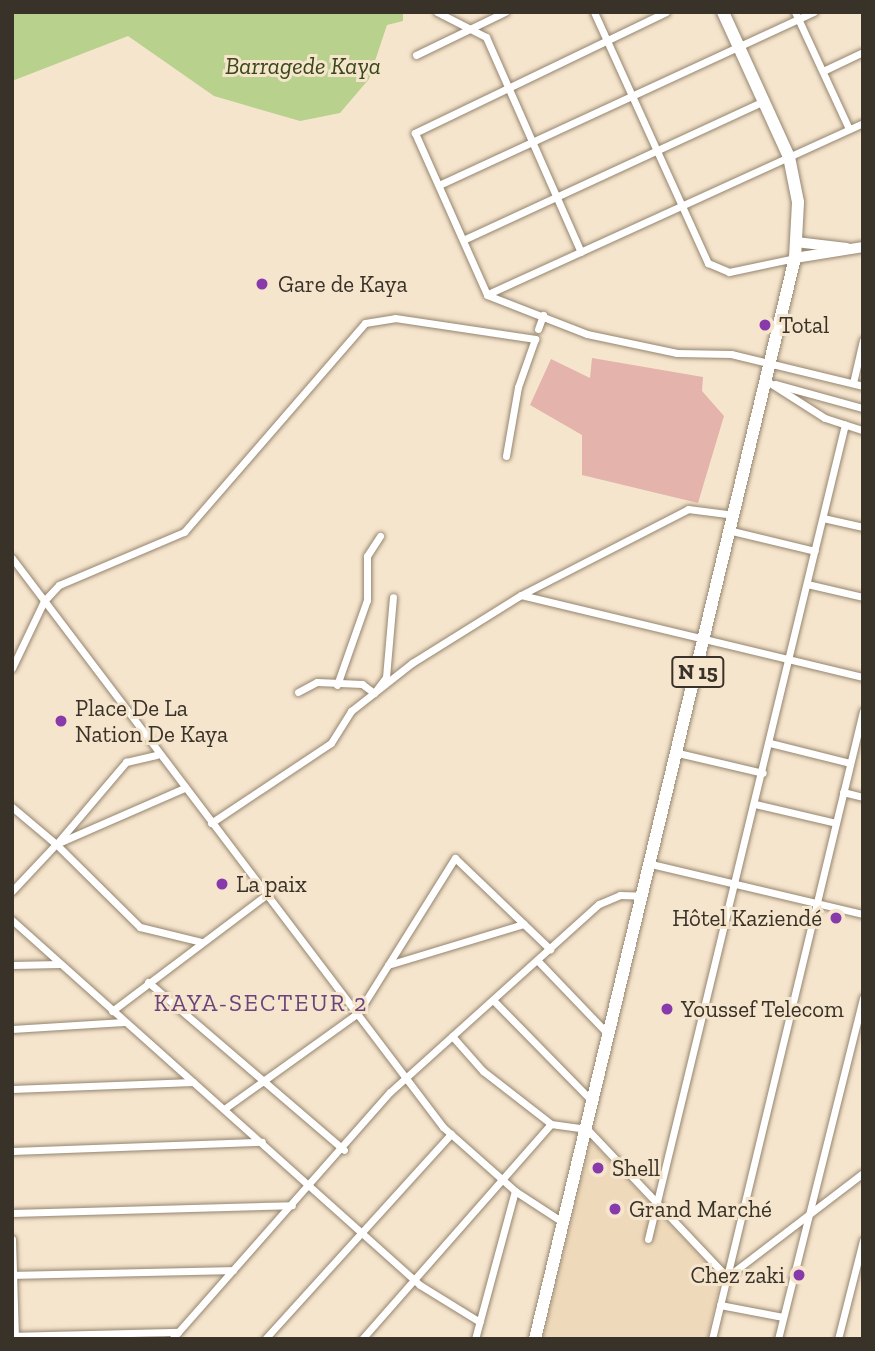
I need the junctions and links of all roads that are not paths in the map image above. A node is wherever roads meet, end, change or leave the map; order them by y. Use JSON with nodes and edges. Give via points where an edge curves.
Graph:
{"nodes":[{"id":1,"x":437,"y":12,"type":"edge"},
{"id":2,"x":505,"y":12,"type":"edge"},
{"id":3,"x":594,"y":12,"type":"edge"},
{"id":4,"x":666,"y":12,"type":"edge"},
{"id":5,"x":723,"y":12,"type":"edge"},
{"id":6,"x":814,"y":12,"type":"edge"},
{"id":7,"x":797,"y":16,"type":"edge"},
{"id":8,"x":466,"y":31,"type":"junction"},
{"id":9,"x":607,"y":40,"type":"junction"},
{"id":10,"x":739,"y":47,"type":"junction"},
{"id":11,"x":863,"y":52,"type":"edge"},
{"id":12,"x":416,"y":55,"type":"dead end"},
{"id":13,"x":823,"y":71,"type":"junction"},
{"id":14,"x":510,"y":85,"type":"junction"},
{"id":15,"x":632,"y":96,"type":"junction"},
{"id":16,"x":765,"y":101,"type":"junction"},
{"id":17,"x":863,"y":123,"type":"edge"},
{"id":18,"x":849,"y":129,"type":"junction"},
{"id":19,"x":535,"y":141,"type":"junction"},
{"id":20,"x":657,"y":151,"type":"junction"},
{"id":21,"x":789,"y":157,"type":"junction"},
{"id":22,"x":439,"y":185,"type":"junction"},
{"id":23,"x":558,"y":196,"type":"junction"},
{"id":24,"x":682,"y":207,"type":"junction"},
{"id":25,"x":463,"y":240,"type":"junction"},
{"id":26,"x":796,"y":242,"type":"junction"},
{"id":27,"x":858,"y":248,"type":"edge"},
{"id":28,"x":581,"y":253,"type":"junction"},
{"id":29,"x":795,"y":258,"type":"junction"},
{"id":30,"x":487,"y":295,"type":"junction"},
{"id":31,"x":543,"y":315,"type":"junction"},
{"id":32,"x":538,"y":329,"type":"dead end"},
{"id":33,"x":863,"y":340,"type":"edge"},
{"id":34,"x":771,"y":367,"type":"junction"},
{"id":35,"x":769,"y":383,"type":"junction"},
{"id":36,"x":853,"y":383,"type":"junction"},
{"id":37,"x":863,"y":386,"type":"edge"},
{"id":38,"x":863,"y":408,"type":"edge"},
{"id":39,"x":845,"y":424,"type":"junction"},
{"id":40,"x":863,"y":430,"type":"edge"},
{"id":41,"x":506,"y":456,"type":"dead end"},
{"id":42,"x":736,"y":516,"type":"junction"},
{"id":43,"x":823,"y":518,"type":"junction"},
{"id":44,"x":863,"y":527,"type":"edge"},
{"id":45,"x":732,"y":531,"type":"junction"},
{"id":46,"x":380,"y":536,"type":"dead end"},
{"id":47,"x":815,"y":551,"type":"junction"},
{"id":48,"x":12,"y":558,"type":"edge"},
{"id":49,"x":807,"y":584,"type":"junction"},
{"id":50,"x":521,"y":595,"type":"junction"},
{"id":51,"x":393,"y":597,"type":"dead end"},
{"id":52,"x":863,"y":597,"type":"edge"},
{"id":53,"x":44,"y":601,"type":"junction"},
{"id":54,"x":706,"y":639,"type":"junction"},
{"id":55,"x":790,"y":659,"type":"junction"},
{"id":56,"x":12,"y":668,"type":"edge"},
{"id":57,"x":863,"y":677,"type":"edge"},
{"id":58,"x":337,"y":685,"type":"junction"},
{"id":59,"x":298,"y":692,"type":"dead end"},
{"id":60,"x":374,"y":693,"type":"junction"},
{"id":61,"x":863,"y":711,"type":"edge"},
{"id":62,"x":770,"y":743,"type":"junction"},
{"id":63,"x":678,"y":752,"type":"junction"},
{"id":64,"x":156,"y":755,"type":"dead end"},
{"id":65,"x":850,"y":763,"type":"junction"},
{"id":66,"x":763,"y":773,"type":"junction"},
{"id":67,"x":184,"y":788,"type":"junction"},
{"id":68,"x":843,"y":792,"type":"junction"},
{"id":69,"x":863,"y":797,"type":"edge"},
{"id":70,"x":755,"y":804,"type":"junction"},
{"id":71,"x":12,"y":807,"type":"edge"},
{"id":72,"x":211,"y":823,"type":"junction"},
{"id":73,"x":836,"y":823,"type":"junction"},
{"id":74,"x":56,"y":844,"type":"junction"},
{"id":75,"x":651,"y":864,"type":"junction"},
{"id":76,"x":735,"y":884,"type":"junction"},
{"id":77,"x":12,"y":891,"type":"edge"},
{"id":78,"x":266,"y":895,"type":"junction"},
{"id":79,"x":643,"y":896,"type":"junction"},
{"id":80,"x":817,"y":903,"type":"junction"},
{"id":81,"x":863,"y":914,"type":"edge"},
{"id":82,"x":12,"y":920,"type":"edge"},
{"id":83,"x":524,"y":924,"type":"junction"},
{"id":84,"x":202,"y":942,"type":"junction"},
{"id":85,"x":550,"y":949,"type":"junction"},
{"id":86,"x":537,"y":960,"type":"junction"},
{"id":87,"x":60,"y":964,"type":"junction"},
{"id":88,"x":12,"y":965,"type":"edge"},
{"id":89,"x":388,"y":965,"type":"junction"},
{"id":90,"x":148,"y":982,"type":"junction"},
{"id":91,"x":863,"y":997,"type":"edge"},
{"id":92,"x":493,"y":1000,"type":"junction"},
{"id":93,"x":112,"y":1011,"type":"junction"},
{"id":94,"x":358,"y":1013,"type":"junction"},
{"id":95,"x":124,"y":1021,"type":"junction"},
{"id":96,"x":12,"y":1029,"type":"edge"},
{"id":97,"x":610,"y":1035,"type":"junction"},
{"id":98,"x":452,"y":1036,"type":"junction"},
{"id":99,"x":406,"y":1078,"type":"junction"},
{"id":100,"x":262,"y":1080,"type":"junction"},
{"id":101,"x":193,"y":1082,"type":"junction"},
{"id":102,"x":12,"y":1089,"type":"edge"},
{"id":103,"x":594,"y":1102,"type":"junction"},
{"id":104,"x":224,"y":1109,"type":"junction"},
{"id":105,"x":551,"y":1124,"type":"junction"},
{"id":106,"x":587,"y":1129,"type":"junction"},
{"id":107,"x":451,"y":1134,"type":"junction"},
{"id":108,"x":262,"y":1142,"type":"junction"},
{"id":109,"x":344,"y":1150,"type":"junction"},
{"id":110,"x":12,"y":1151,"type":"edge"},
{"id":111,"x":863,"y":1173,"type":"edge"},
{"id":112,"x":502,"y":1180,"type":"junction"},
{"id":113,"x":311,"y":1185,"type":"junction"},
{"id":114,"x":515,"y":1191,"type":"junction"},
{"id":115,"x":292,"y":1205,"type":"junction"},
{"id":116,"x":658,"y":1205,"type":"junction"},
{"id":117,"x":12,"y":1213,"type":"edge"},
{"id":118,"x":808,"y":1215,"type":"junction"},
{"id":119,"x":565,"y":1223,"type":"junction"},
{"id":120,"x":365,"y":1233,"type":"junction"},
{"id":121,"x":648,"y":1239,"type":"dead end"},
{"id":122,"x":12,"y":1240,"type":"edge"},
{"id":123,"x":863,"y":1240,"type":"edge"},
{"id":124,"x":233,"y":1270,"type":"junction"},
{"id":125,"x":13,"y":1275,"type":"edge"},
{"id":126,"x":727,"y":1278,"type":"junction"},
{"id":127,"x":414,"y":1280,"type":"junction"},
{"id":128,"x":720,"y":1305,"type":"junction"},
{"id":129,"x":783,"y":1317,"type":"junction"},
{"id":130,"x":480,"y":1322,"type":"junction"},
{"id":131,"x":178,"y":1332,"type":"junction"},
{"id":132,"x":14,"y":1337,"type":"edge"},
{"id":133,"x":172,"y":1339,"type":"edge"},
{"id":134,"x":265,"y":1339,"type":"edge"},
{"id":135,"x":362,"y":1339,"type":"edge"},
{"id":136,"x":475,"y":1339,"type":"edge"},
{"id":137,"x":536,"y":1339,"type":"edge"},
{"id":138,"x":712,"y":1339,"type":"edge"},
{"id":139,"x":778,"y":1339,"type":"edge"},
{"id":140,"x":838,"y":1339,"type":"edge"}],
"edges":[{"from":1,"to":8,"type":"street"},
{"from":2,"to":8,"type":"street"},
{"from":3,"to":9,"type":"street"},
{"from":4,"to":9,"type":"street"},
{"from":5,"to":10,"type":"main road","number":"N 15"},
{"from":6,"to":7,"type":"street"},
{"from":7,"to":10,"type":"street"},
{"from":7,"to":13,"type":"street"},
{"from":8,"to":12,"type":"street"},
{"from":8,"to":14,"type":"street","via":[[486,37]]},
{"from":9,"to":14,"type":"street"},
{"from":9,"to":15,"type":"street"},
{"from":10,"to":15,"type":"street"},
{"from":10,"to":16,"type":"main road","number":"N 15"},
{"from":11,"to":13,"type":"street"},
{"from":13,"to":18,"type":"street"},
{"from":14,"to":19,"type":"street"},
{"from":14,"to":22,"type":"street","via":[[415,133]]},
{"from":15,"to":19,"type":"street"},
{"from":15,"to":20,"type":"street"},
{"from":16,"to":20,"type":"street"},
{"from":16,"to":21,"type":"main road","number":"N 15"},
{"from":17,"to":18,"type":"street"},
{"from":18,"to":21,"type":"street"},
{"from":19,"to":22,"type":"street"},
{"from":19,"to":23,"type":"street"},
{"from":20,"to":23,"type":"street"},
{"from":20,"to":24,"type":"street"},
{"from":21,"to":24,"type":"street"},
{"from":21,"to":26,"type":"main road","number":"N 15","via":[[798,202]]},
{"from":22,"to":25,"type":"street"},
{"from":23,"to":25,"type":"street"},
{"from":23,"to":28,"type":"street"},
{"from":24,"to":28,"type":"street"},
{"from":24,"to":29,"type":"street","via":[[708,263],[718,269]]},
{"from":25,"to":30,"type":"street"},
{"from":26,"to":27,"type":"street"},
{"from":26,"to":29,"type":"main road","number":"N 15"},
{"from":27,"to":29,"type":"street"},
{"from":28,"to":30,"type":"street"},
{"from":29,"to":34,"type":"main road","number":"N 15"},
{"from":30,"to":31,"type":"street"},
{"from":31,"to":32,"type":"street"},
{"from":31,"to":34,"type":"street","via":[[600,337],[677,353],[731,354]]},
{"from":33,"to":36,"type":"street"},
{"from":34,"to":35,"type":"main road","number":"N 15"},
{"from":34,"to":36,"type":"street"},
{"from":35,"to":38,"type":"street"},
{"from":35,"to":39,"type":"street"},
{"from":35,"to":42,"type":"main road","number":"N 15"},
{"from":36,"to":37,"type":"street"},
{"from":39,"to":40,"type":"street"},
{"from":39,"to":43,"type":"street"},
{"from":41,"to":53,"type":"street","via":[[518,387],[535,339],[375,319],[356,329],[184,532],[71,576]]},
{"from":42,"to":45,"type":"main road","number":"N 15"},
{"from":42,"to":50,"type":"street","via":[[688,509]]},
{"from":43,"to":44,"type":"street"},
{"from":43,"to":47,"type":"street"},
{"from":45,"to":47,"type":"street"},
{"from":45,"to":54,"type":"main road","number":"N 15"},
{"from":46,"to":58,"type":"street","via":[[367,556],[367,600]]},
{"from":47,"to":49,"type":"street"},
{"from":48,"to":53,"type":"street"},
{"from":49,"to":52,"type":"street"},
{"from":49,"to":55,"type":"street"},
{"from":50,"to":54,"type":"street"},
{"from":50,"to":60,"type":"street"},
{"from":51,"to":60,"type":"street","via":[[386,677]]},
{"from":53,"to":56,"type":"street"},
{"from":53,"to":67,"type":"street"},
{"from":54,"to":55,"type":"street"},
{"from":54,"to":63,"type":"main road","number":"N 15"},
{"from":55,"to":57,"type":"street"},
{"from":55,"to":62,"type":"street"},
{"from":58,"to":59,"type":"street","via":[[317,682]]},
{"from":58,"to":60,"type":"street","via":[[362,684]]},
{"from":60,"to":72,"type":"street","via":[[351,710],[331,743]]},
{"from":61,"to":65,"type":"street"},
{"from":62,"to":65,"type":"street"},
{"from":62,"to":66,"type":"street"},
{"from":63,"to":66,"type":"street"},
{"from":63,"to":75,"type":"main road","number":"N 15"},
{"from":64,"to":74,"type":"street","via":[[126,762]]},
{"from":65,"to":68,"type":"street"},
{"from":66,"to":70,"type":"street"},
{"from":67,"to":72,"type":"street"},
{"from":67,"to":74,"type":"street"},
{"from":68,"to":69,"type":"street"},
{"from":68,"to":73,"type":"street"},
{"from":70,"to":73,"type":"street"},
{"from":70,"to":76,"type":"street"},
{"from":71,"to":74,"type":"street"},
{"from":72,"to":78,"type":"street"},
{"from":73,"to":80,"type":"street"},
{"from":74,"to":77,"type":"street"},
{"from":74,"to":84,"type":"street","via":[[141,927]]},
{"from":75,"to":76,"type":"street"},
{"from":75,"to":79,"type":"main road","number":"N 15"},
{"from":76,"to":80,"type":"street"},
{"from":76,"to":116,"type":"street"},
{"from":78,"to":84,"type":"street"},
{"from":78,"to":94,"type":"street"},
{"from":79,"to":85,"type":"street","via":[[620,895],[599,904]]},
{"from":79,"to":97,"type":"main road","number":"N 15"},
{"from":80,"to":81,"type":"street"},
{"from":80,"to":126,"type":"street"},
{"from":82,"to":87,"type":"street"},
{"from":83,"to":85,"type":"street"},
{"from":83,"to":89,"type":"street"},
{"from":83,"to":89,"type":"street","via":[[455,858]]},
{"from":84,"to":90,"type":"street"},
{"from":85,"to":86,"type":"street"},
{"from":86,"to":92,"type":"street"},
{"from":86,"to":97,"type":"street"},
{"from":87,"to":88,"type":"street"},
{"from":87,"to":93,"type":"street"},
{"from":89,"to":94,"type":"street"},
{"from":90,"to":93,"type":"street"},
{"from":90,"to":100,"type":"street"},
{"from":91,"to":118,"type":"street"},
{"from":92,"to":98,"type":"street"},
{"from":92,"to":103,"type":"street"},
{"from":93,"to":95,"type":"street"},
{"from":94,"to":99,"type":"street"},
{"from":94,"to":100,"type":"street"},
{"from":95,"to":96,"type":"street"},
{"from":95,"to":101,"type":"street"},
{"from":97,"to":103,"type":"main road","number":"N 15"},
{"from":98,"to":99,"type":"street"},
{"from":98,"to":105,"type":"street","via":[[482,1071]]},
{"from":99,"to":107,"type":"street"},
{"from":99,"to":109,"type":"street"},
{"from":100,"to":104,"type":"street"},
{"from":100,"to":109,"type":"street"},
{"from":101,"to":102,"type":"street"},
{"from":101,"to":104,"type":"street"},
{"from":103,"to":106,"type":"main road","number":"N 15"},
{"from":104,"to":108,"type":"street"},
{"from":105,"to":106,"type":"street"},
{"from":105,"to":112,"type":"street"},
{"from":106,"to":116,"type":"street"},
{"from":106,"to":119,"type":"main road","number":"N 15"},
{"from":107,"to":112,"type":"street"},
{"from":107,"to":120,"type":"street"},
{"from":108,"to":110,"type":"street"},
{"from":108,"to":113,"type":"street"},
{"from":109,"to":113,"type":"street"},
{"from":111,"to":118,"type":"street"},
{"from":112,"to":114,"type":"street"},
{"from":112,"to":127,"type":"street"},
{"from":113,"to":115,"type":"street"},
{"from":113,"to":120,"type":"street"},
{"from":114,"to":119,"type":"street"},
{"from":114,"to":130,"type":"street"},
{"from":115,"to":117,"type":"street"},
{"from":115,"to":124,"type":"street"},
{"from":116,"to":121,"type":"street"},
{"from":116,"to":126,"type":"street"},
{"from":118,"to":126,"type":"street"},
{"from":118,"to":129,"type":"street"},
{"from":119,"to":137,"type":"main road","number":"N 15"},
{"from":120,"to":127,"type":"street"},
{"from":120,"to":134,"type":"street"},
{"from":122,"to":125,"type":"street"},
{"from":123,"to":140,"type":"street"},
{"from":124,"to":125,"type":"street"},
{"from":124,"to":131,"type":"street"},
{"from":125,"to":132,"type":"street"},
{"from":126,"to":128,"type":"street"},
{"from":127,"to":130,"type":"street"},
{"from":127,"to":135,"type":"street"},
{"from":128,"to":129,"type":"street"},
{"from":128,"to":138,"type":"street"},
{"from":129,"to":139,"type":"street"},
{"from":130,"to":136,"type":"street"},
{"from":131,"to":132,"type":"street"},
{"from":131,"to":133,"type":"street"}]}
